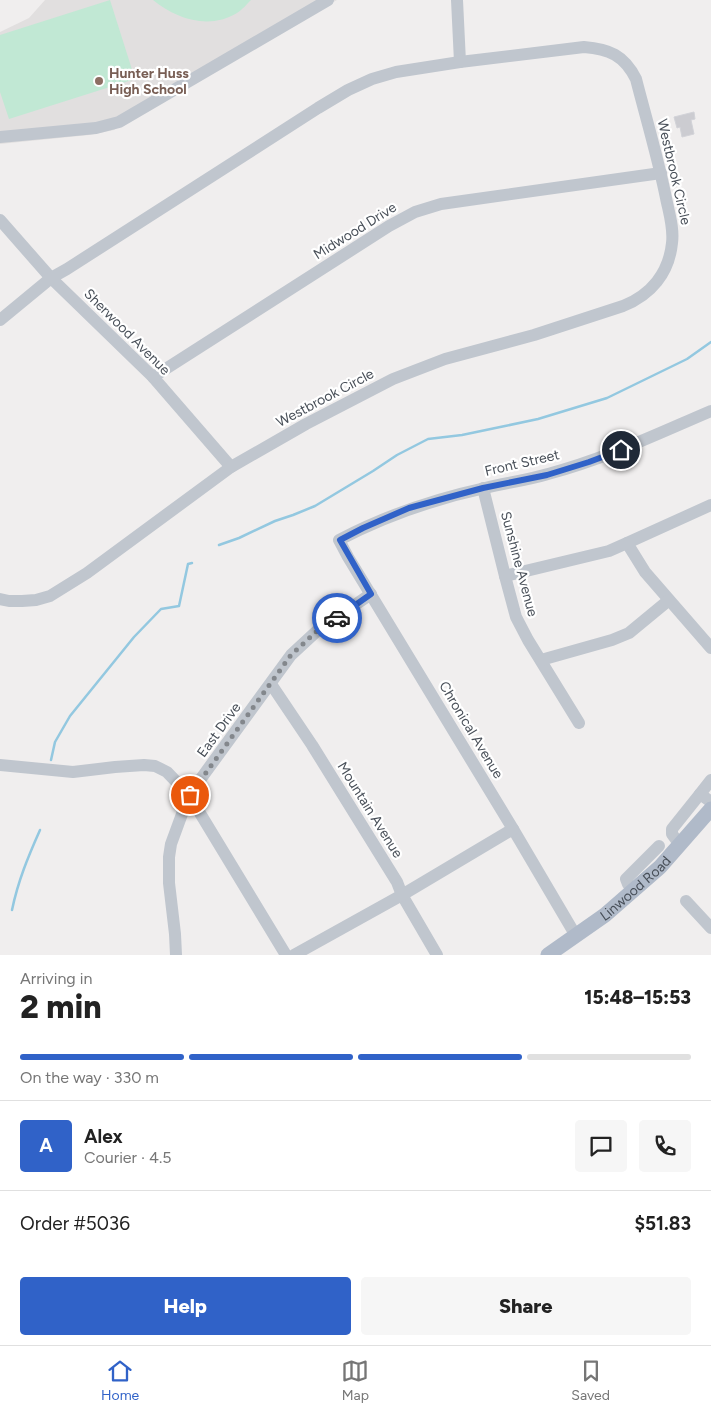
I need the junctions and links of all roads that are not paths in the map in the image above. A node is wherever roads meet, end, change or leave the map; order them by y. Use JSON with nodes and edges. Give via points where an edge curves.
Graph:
{"nodes":[{"id":1,"x":328,"y":0,"type":"edge"},
{"id":2,"x":457,"y":0,"type":"edge"},
{"id":3,"x":460,"y":62,"type":"junction"},
{"id":4,"x":0,"y":137,"type":"edge"},
{"id":5,"x":661,"y":173,"type":"junction"},
{"id":6,"x":0,"y":220,"type":"edge"},
{"id":7,"x":51,"y":278,"type":"junction"},
{"id":8,"x":0,"y":320,"type":"edge"},
{"id":9,"x":153,"y":377,"type":"junction"},
{"id":10,"x":711,"y":411,"type":"edge"},
{"id":11,"x":231,"y":467,"type":"junction"},
{"id":12,"x":483,"y":488,"type":"junction"},
{"id":13,"x":711,"y":505,"type":"edge"},
{"id":14,"x":340,"y":540,"type":"joint"},
{"id":15,"x":627,"y":544,"type":"junction"},
{"id":16,"x":504,"y":576,"type":"junction"},
{"id":17,"x":371,"y":594,"type":"junction"},
{"id":18,"x":0,"y":599,"type":"edge"},
{"id":19,"x":669,"y":600,"type":"junction"},
{"id":20,"x":711,"y":648,"type":"edge"},
{"id":21,"x":541,"y":660,"type":"junction"},
{"id":22,"x":271,"y":684,"type":"junction"},
{"id":23,"x":580,"y":723,"type":"dead end"},
{"id":24,"x":0,"y":765,"type":"edge"},
{"id":25,"x":711,"y":780,"type":"edge"},
{"id":26,"x":700,"y":794,"type":"junction"},
{"id":27,"x":190,"y":795,"type":"junction"},
{"id":28,"x":711,"y":802,"type":"edge"},
{"id":29,"x":687,"y":810,"type":"junction"},
{"id":30,"x":707,"y":814,"type":"edge"},
{"id":31,"x":513,"y":829,"type":"junction"},
{"id":32,"x":680,"y":845,"type":"junction"},
{"id":33,"x":663,"y":864,"type":"junction"},
{"id":34,"x":633,"y":891,"type":"junction"},
{"id":35,"x":402,"y":895,"type":"junction"},
{"id":36,"x":686,"y":901,"type":"dead end"},
{"id":37,"x":711,"y":928,"type":"edge"},
{"id":38,"x":576,"y":936,"type":"junction"},
{"id":39,"x":176,"y":955,"type":"edge"},
{"id":40,"x":286,"y":955,"type":"edge"},
{"id":41,"x":294,"y":955,"type":"edge"},
{"id":42,"x":438,"y":955,"type":"edge"},
{"id":43,"x":548,"y":955,"type":"edge"}],
"edges":[{"from":1,"to":4,"type":"street","via":[[119,122],[96,128]]},
{"from":2,"to":3,"type":"street"},
{"from":3,"to":5,"type":"street","name":"Westbrook Circle","via":[[584,46],[617,55],[625,60],[636,79]]},
{"from":3,"to":7,"type":"street","name":"Westbrook Circle","via":[[396,72],[348,90]]},
{"from":5,"to":9,"type":"street","name":"Midwood Drive","via":[[441,204],[415,212],[388,226]]},
{"from":5,"to":11,"type":"street","name":"Westbrook Circle","via":[[672,230],[670,253],[661,278],[633,302],[534,335],[445,359],[393,379]]},
{"from":6,"to":7,"type":"street","name":"Sherwood Avenue"},
{"from":7,"to":8,"type":"street","name":"Westbrook Circle"},
{"from":7,"to":9,"type":"street","name":"Sherwood Avenue"},
{"from":9,"to":11,"type":"street","name":"Sherwood Avenue"},
{"from":10,"to":12,"type":"street","name":"Front Street","via":[[589,462],[547,475]]},
{"from":11,"to":18,"type":"street","name":"Westbrook Circle","via":[[87,573],[50,596],[22,601]]},
{"from":12,"to":14,"type":"street","name":"Front Street","via":[[409,508]]},
{"from":12,"to":16,"type":"street","name":"Sunshine Avenue"},
{"from":13,"to":15,"type":"street"},
{"from":14,"to":17,"type":"street","name":"Chronical Avenue"},
{"from":15,"to":16,"type":"street"},
{"from":15,"to":19,"type":"street"},
{"from":16,"to":21,"type":"street","name":"Sunshine Avenue","via":[[516,617]]},
{"from":17,"to":22,"type":"street","name":"East Drive","via":[[318,630],[291,655]]},
{"from":17,"to":31,"type":"street","name":"Chronical Avenue"},
{"from":19,"to":20,"type":"street"},
{"from":19,"to":21,"type":"street","via":[[629,633]]},
{"from":21,"to":23,"type":"street","name":"Sunshine Avenue"},
{"from":22,"to":27,"type":"street","name":"East Drive"},
{"from":22,"to":35,"type":"street","name":"Mountain Avenue","via":[[312,745]]},
{"from":24,"to":27,"type":"street","via":[[73,772],[129,765],[155,766],[167,772]]},
{"from":25,"to":26,"type":"street"},
{"from":26,"to":28,"type":"street"},
{"from":26,"to":29,"type":"street"},
{"from":27,"to":39,"type":"street","name":"East Drive","via":[[169,857]]},
{"from":27,"to":40,"type":"street"},
{"from":29,"to":30,"type":"street"},
{"from":29,"to":32,"type":"street","via":[[672,829]]},
{"from":30,"to":32,"type":"main road","name":"Linwood Road"},
{"from":31,"to":35,"type":"street"},
{"from":31,"to":38,"type":"street","name":"Chronical Avenue"},
{"from":32,"to":33,"type":"main road","name":"Linwood Road"},
{"from":33,"to":34,"type":"main road","name":"Linwood Road"},
{"from":33,"to":34,"type":"street","via":[[655,849],[626,879]]},
{"from":34,"to":38,"type":"main road","name":"Linwood Road"},
{"from":35,"to":41,"type":"street"},
{"from":35,"to":42,"type":"street","name":"Mountain Avenue"},
{"from":36,"to":37,"type":"street"},
{"from":38,"to":43,"type":"main road","name":"Linwood Road"}]}
